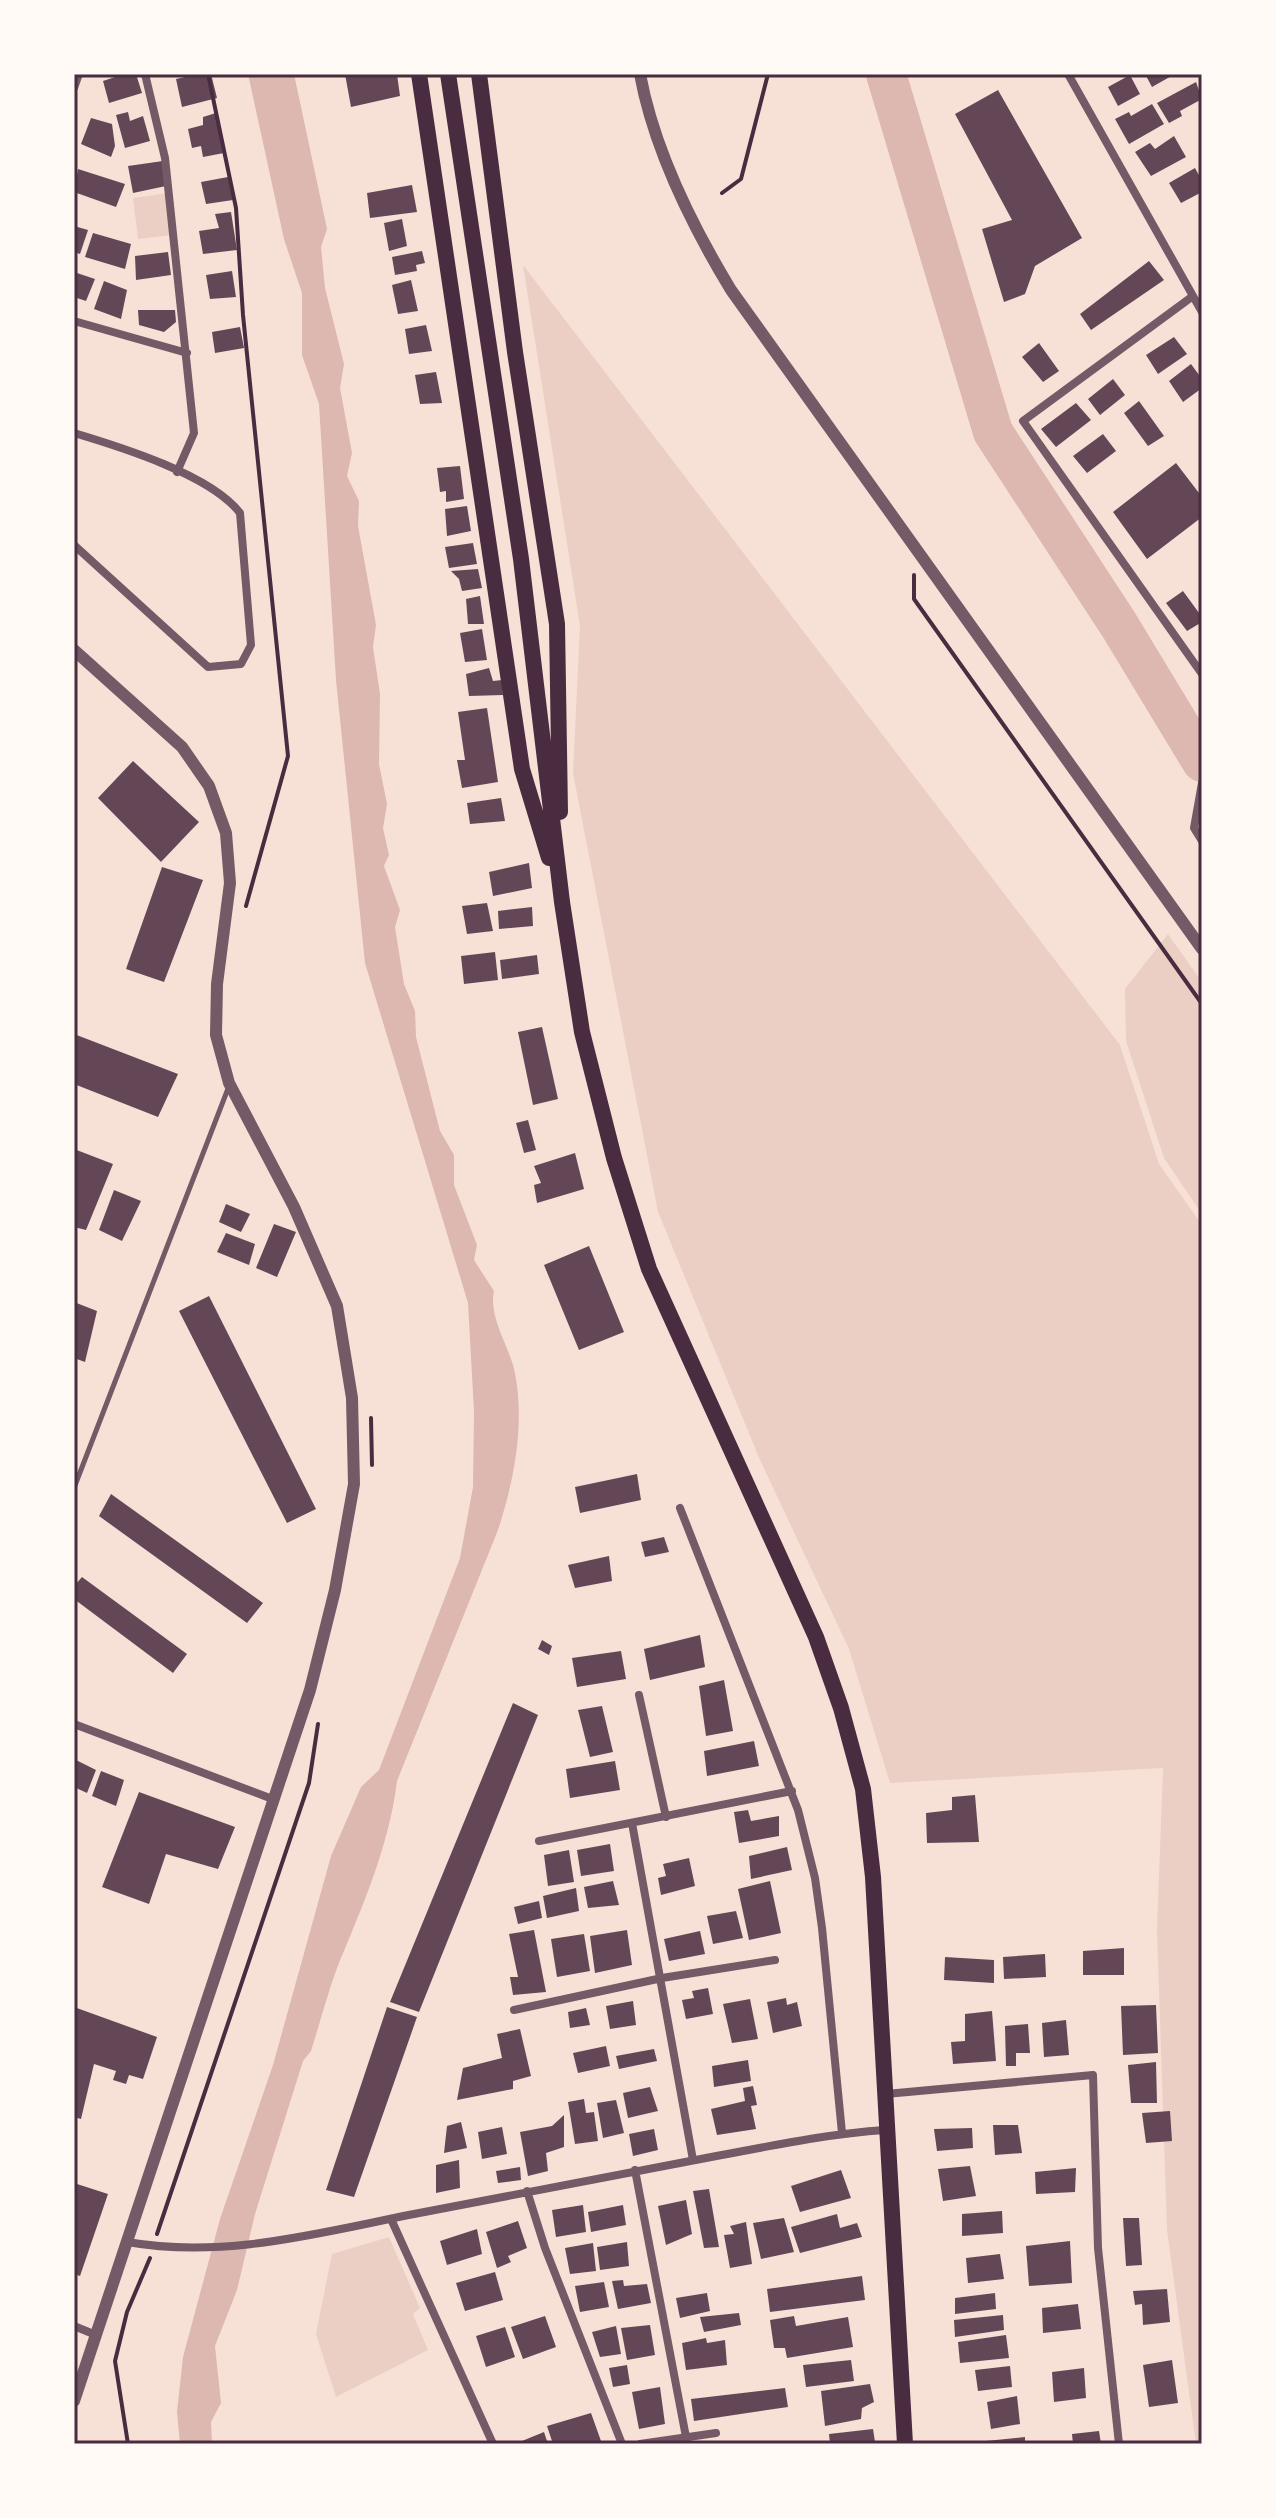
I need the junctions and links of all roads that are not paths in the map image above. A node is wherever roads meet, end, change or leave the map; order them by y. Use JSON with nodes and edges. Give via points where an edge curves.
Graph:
{"nodes":[{"id":1,"x":79,"y":74,"type":"edge"},
{"id":2,"x":145,"y":74,"type":"edge"},
{"id":3,"x":419,"y":74,"type":"edge"},
{"id":4,"x":448,"y":74,"type":"edge"},
{"id":5,"x":479,"y":74,"type":"edge"},
{"id":6,"x":640,"y":74,"type":"edge"},
{"id":7,"x":1068,"y":74,"type":"edge"},
{"id":8,"x":74,"y":88,"type":"edge"},
{"id":9,"x":1193,"y":296,"type":"junction"},
{"id":10,"x":1202,"y":312,"type":"edge"},
{"id":11,"x":74,"y":321,"type":"edge"},
{"id":12,"x":187,"y":353,"type":"junction"},
{"id":13,"x":74,"y":433,"type":"edge"},
{"id":14,"x":177,"y":472,"type":"junction"},
{"id":15,"x":74,"y":545,"type":"edge"},
{"id":16,"x":74,"y":650,"type":"edge"},
{"id":17,"x":1202,"y":674,"type":"edge"},
{"id":18,"x":1200,"y":786,"type":"edge"},
{"id":19,"x":1202,"y":841,"type":"edge"},
{"id":20,"x":562,"y":902,"type":"junction"},
{"id":21,"x":1202,"y":949,"type":"edge"},
{"id":22,"x":229,"y":1083,"type":"junction"},
{"id":23,"x":74,"y":1488,"type":"edge"},
{"id":24,"x":680,"y":1508,"type":"dead end"},
{"id":25,"x":639,"y":1695,"type":"dead end"},
{"id":26,"x":74,"y":1724,"type":"edge"},
{"id":27,"x":792,"y":1791,"type":"junction"},
{"id":28,"x":275,"y":1800,"type":"junction"},
{"id":29,"x":666,"y":1817,"type":"junction"},
{"id":30,"x":632,"y":1823,"type":"junction"},
{"id":31,"x":539,"y":1841,"type":"dead end"},
{"id":32,"x":775,"y":1960,"type":"dead end"},
{"id":33,"x":662,"y":1978,"type":"junction"},
{"id":34,"x":514,"y":2010,"type":"dead end"},
{"id":35,"x":886,"y":2094,"type":"junction"},
{"id":36,"x":885,"y":2130,"type":"junction"},
{"id":37,"x":842,"y":2133,"type":"junction"},
{"id":38,"x":693,"y":2160,"type":"junction"},
{"id":39,"x":635,"y":2170,"type":"junction"},
{"id":40,"x":527,"y":2191,"type":"junction"},
{"id":41,"x":391,"y":2219,"type":"junction"},
{"id":42,"x":127,"y":2242,"type":"junction"},
{"id":43,"x":74,"y":2326,"type":"edge"},
{"id":44,"x":96,"y":2335,"type":"junction"},
{"id":45,"x":74,"y":2401,"type":"edge"},
{"id":46,"x":716,"y":2433,"type":"dead end"},
{"id":47,"x":686,"y":2437,"type":"junction"},
{"id":48,"x":493,"y":2444,"type":"edge"},
{"id":49,"x":622,"y":2444,"type":"edge"},
{"id":50,"x":640,"y":2444,"type":"edge"},
{"id":51,"x":905,"y":2444,"type":"edge"},
{"id":52,"x":1119,"y":2444,"type":"edge"}],
"edges":[{"from":1,"to":8,"type":"street"},
{"from":2,"to":12,"type":"street","via":[[165,158]]},
{"from":3,"to":20,"type":"highway","via":[[522,769]]},
{"from":4,"to":20,"type":"highway","via":[[521,559]]},
{"from":5,"to":20,"type":"highway","via":[[557,624]]},
{"from":6,"to":21,"type":"street","via":[[695,230],[731,290]]},
{"from":7,"to":9,"type":"street"},
{"from":9,"to":10,"type":"street"},
{"from":9,"to":17,"type":"street","via":[[1023,421]]},
{"from":11,"to":12,"type":"street"},
{"from":12,"to":14,"type":"street","via":[[194,433]]},
{"from":13,"to":14,"type":"street"},
{"from":14,"to":15,"type":"street","via":[[227,496],[240,513],[251,645],[241,664],[208,667]]},
{"from":16,"to":22,"type":"street","via":[[182,747],[209,786],[222,821],[230,883],[216,1035]]},
{"from":18,"to":19,"type":"street","via":[[1194,828]]},
{"from":20,"to":35,"type":"highway","via":[[582,1032],[649,1269],[816,1637],[841,1708],[863,1789]]},
{"from":22,"to":23,"type":"lane"},
{"from":22,"to":28,"type":"street","via":[[294,1207],[337,1306],[352,1398],[354,1484],[335,1590]]},
{"from":24,"to":27,"type":"street"},
{"from":25,"to":29,"type":"street"},
{"from":26,"to":28,"type":"street"},
{"from":27,"to":29,"type":"street"},
{"from":27,"to":37,"type":"street","via":[[815,1878]]},
{"from":28,"to":42,"type":"street"},
{"from":29,"to":30,"type":"street"},
{"from":30,"to":31,"type":"street"},
{"from":30,"to":33,"type":"street"},
{"from":32,"to":33,"type":"street"},
{"from":33,"to":34,"type":"street"},
{"from":33,"to":38,"type":"street"},
{"from":35,"to":36,"type":"highway"},
{"from":35,"to":52,"type":"street","via":[[1093,2075],[1098,2248]]},
{"from":36,"to":37,"type":"street"},
{"from":36,"to":51,"type":"highway"},
{"from":37,"to":38,"type":"street"},
{"from":38,"to":39,"type":"street"},
{"from":39,"to":40,"type":"street"},
{"from":39,"to":47,"type":"street"},
{"from":40,"to":41,"type":"street"},
{"from":40,"to":49,"type":"street"},
{"from":41,"to":42,"type":"street","via":[[242,2247],[164,2249]]},
{"from":41,"to":48,"type":"street"},
{"from":42,"to":44,"type":"street"},
{"from":43,"to":44,"type":"street"},
{"from":44,"to":45,"type":"street"},
{"from":46,"to":47,"type":"street"},
{"from":47,"to":50,"type":"street"}]}
